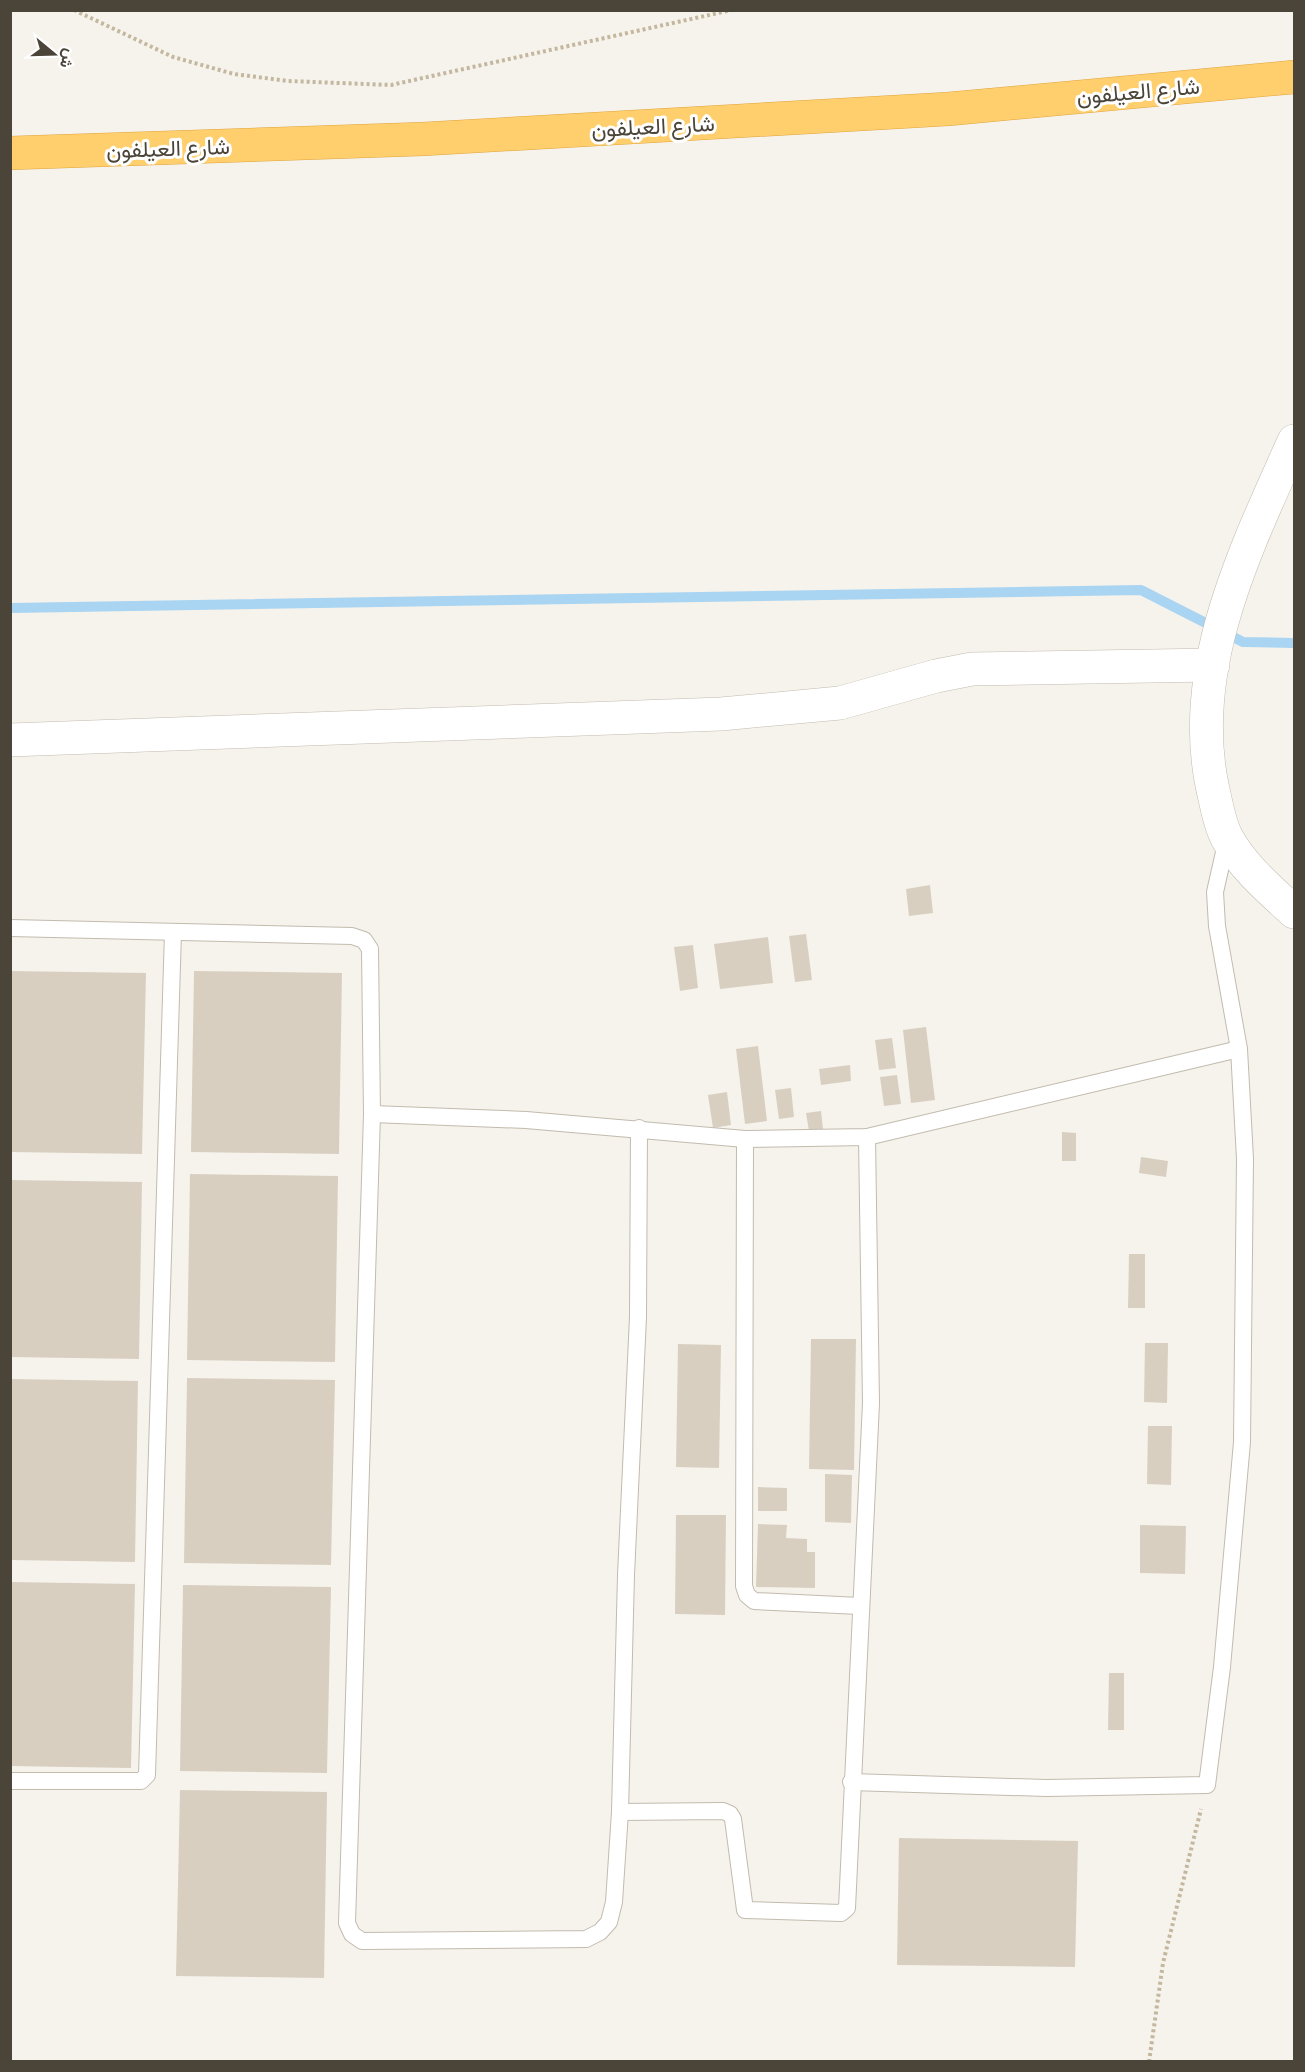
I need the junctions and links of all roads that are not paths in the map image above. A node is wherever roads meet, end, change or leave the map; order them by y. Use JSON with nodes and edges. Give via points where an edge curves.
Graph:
{"nodes":[{"id":1,"x":1294,"y":77,"type":"edge"},
{"id":2,"x":10,"y":153,"type":"edge"},
{"id":3,"x":1294,"y":441,"type":"edge"},
{"id":4,"x":1213,"y":665,"type":"junction"},
{"id":5,"x":10,"y":740,"type":"edge"},
{"id":6,"x":1227,"y":838,"type":"junction"},
{"id":7,"x":1294,"y":912,"type":"edge"},
{"id":8,"x":10,"y":928,"type":"edge"},
{"id":9,"x":173,"y":932,"type":"junction"},
{"id":10,"x":1239,"y":1049,"type":"junction"},
{"id":11,"x":372,"y":1114,"type":"junction"},
{"id":12,"x":639,"y":1128,"type":"junction"},
{"id":13,"x":867,"y":1137,"type":"junction"},
{"id":14,"x":745,"y":1140,"type":"junction"},
{"id":15,"x":860,"y":1606,"type":"junction"},
{"id":16,"x":10,"y":1781,"type":"edge"},
{"id":17,"x":851,"y":1782,"type":"junction"},
{"id":18,"x":620,"y":1812,"type":"junction"}],
"edges":[{"from":1,"to":2,"type":"highway","name":"شارع العيلفون","via":[[924,110],[423,139]]},
{"from":3,"to":4,"type":"street","via":[[1225,608]]},
{"from":4,"to":5,"type":"street","via":[[972,669],[840,703],[721,714]]},
{"from":4,"to":6,"type":"street","via":[[1206,714],[1209,772]]},
{"from":6,"to":7,"type":"street","via":[[1266,887]]},
{"from":6,"to":10,"type":"lane","via":[[1215,903]]},
{"from":8,"to":9,"type":"lane"},
{"from":9,"to":11,"type":"lane","via":[[352,936],[364,940],[370,949]]},
{"from":9,"to":16,"type":"lane","via":[[147,1775],[141,1781]]},
{"from":10,"to":13,"type":"lane"},
{"from":10,"to":17,"type":"lane","via":[[1245,1159],[1242,1442],[1207,1785],[1046,1788]]},
{"from":11,"to":12,"type":"lane"},
{"from":11,"to":18,"type":"lane","via":[[347,1923],[352,1934],[362,1941],[586,1940],[609,1922]]},
{"from":12,"to":14,"type":"lane"},
{"from":12,"to":18,"type":"lane","via":[[638,1317]]},
{"from":13,"to":14,"type":"lane"},
{"from":13,"to":15,"type":"lane","via":[[872,1402]]},
{"from":14,"to":15,"type":"lane","via":[[744,1586],[754,1601]]},
{"from":15,"to":17,"type":"lane"},
{"from":17,"to":18,"type":"lane","via":[[848,1899],[847,1908],[841,1913],[745,1910],[730,1814]]}]}
